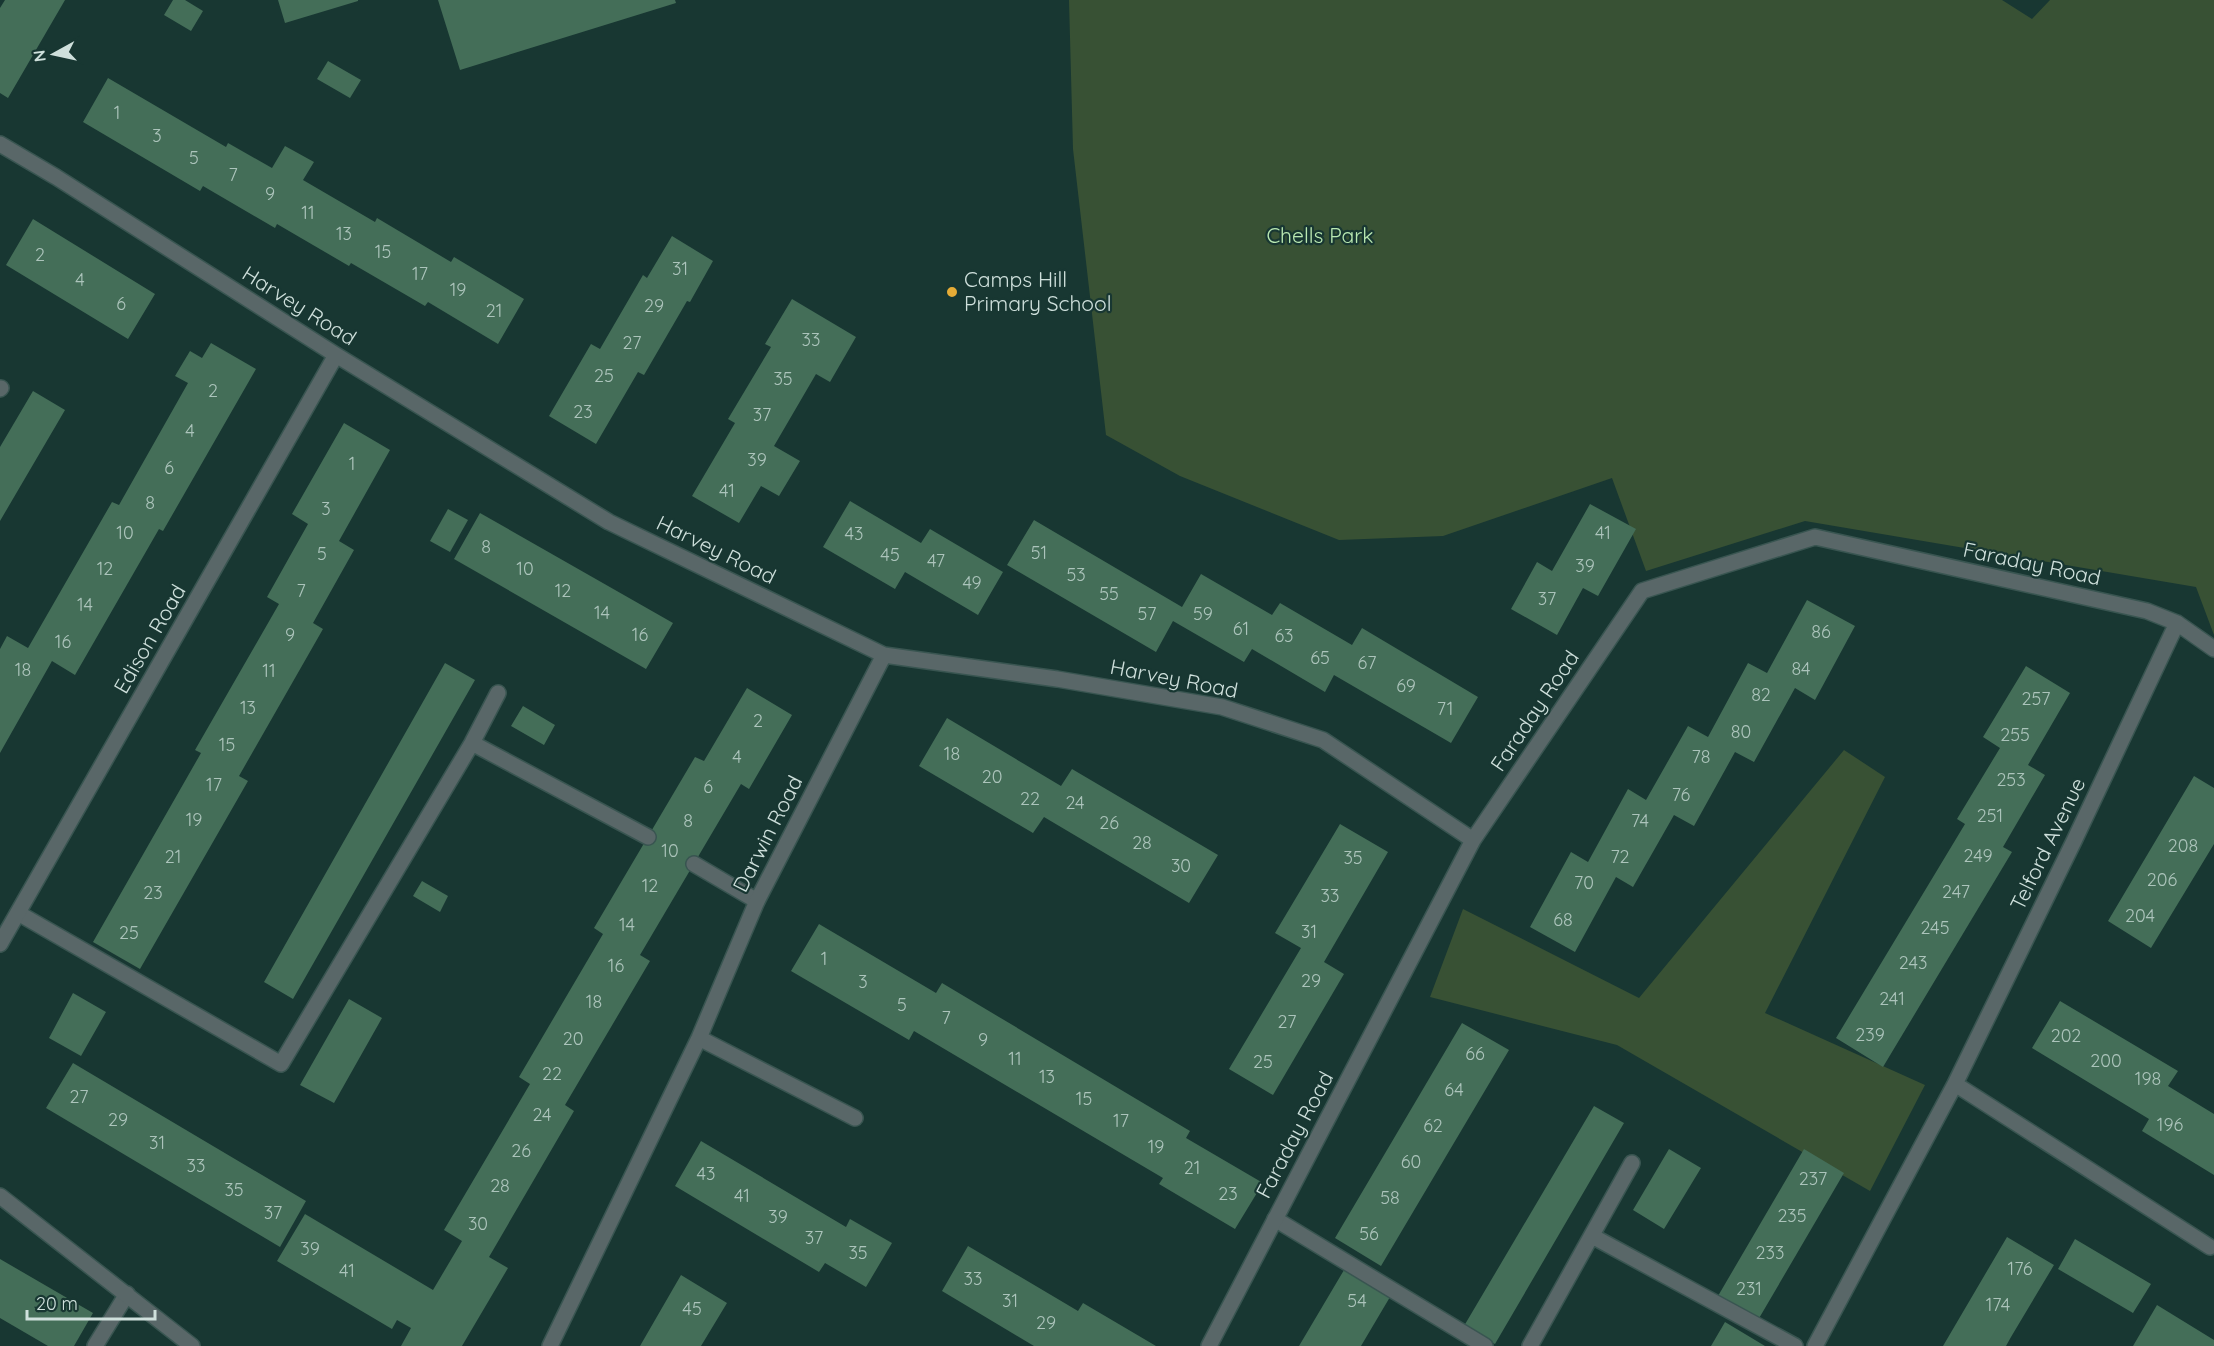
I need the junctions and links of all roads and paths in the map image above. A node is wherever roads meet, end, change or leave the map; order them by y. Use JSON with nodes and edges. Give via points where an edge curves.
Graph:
{"nodes":[{"id":1,"x":0,"y":144,"type":"edge"},
{"id":2,"x":336,"y":355,"type":"junction"},
{"id":3,"x":2177,"y":623,"type":"junction"},
{"id":4,"x":2214,"y":649,"type":"edge"},
{"id":5,"x":884,"y":655,"type":"junction"},
{"id":6,"x":498,"y":693,"type":"dead end"},
{"id":7,"x":472,"y":743,"type":"junction"},
{"id":8,"x":648,"y":837,"type":"dead end"},
{"id":9,"x":1473,"y":840,"type":"junction"},
{"id":10,"x":694,"y":864,"type":"dead end"},
{"id":11,"x":757,"y":901,"type":"junction"},
{"id":12,"x":18,"y":913,"type":"junction"},
{"id":13,"x":0,"y":944,"type":"edge"},
{"id":14,"x":699,"y":1038,"type":"junction"},
{"id":15,"x":1955,"y":1084,"type":"junction"},
{"id":16,"x":855,"y":1118,"type":"dead end"},
{"id":17,"x":1632,"y":1163,"type":"dead end"},
{"id":18,"x":0,"y":1196,"type":"edge"},
{"id":19,"x":1275,"y":1219,"type":"junction"},
{"id":20,"x":1592,"y":1236,"type":"junction"},
{"id":21,"x":2210,"y":1247,"type":"dead end"},
{"id":22,"x":127,"y":1294,"type":"junction"},
{"id":23,"x":95,"y":1346,"type":"edge"},
{"id":24,"x":192,"y":1346,"type":"edge"},
{"id":25,"x":550,"y":1346,"type":"edge"},
{"id":26,"x":1209,"y":1346,"type":"edge"},
{"id":27,"x":1485,"y":1346,"type":"edge"},
{"id":28,"x":1530,"y":1346,"type":"edge"},
{"id":29,"x":1795,"y":1346,"type":"edge"},
{"id":30,"x":1815,"y":1346,"type":"edge"}],
"edges":[{"from":1,"to":2,"type":"street","name":"Harvey Road"},
{"from":2,"to":5,"type":"street","name":"Harvey Road","via":[[609,522]]},
{"from":2,"to":12,"type":"street","name":"Edison Road"},
{"from":3,"to":4,"type":"street","name":"Faraday Road"},
{"from":3,"to":9,"type":"street","name":"Faraday Road","via":[[2147,611],[1815,537],[1642,591]]},
{"from":3,"to":15,"type":"street","name":"Telford Avenue"},
{"from":5,"to":9,"type":"street","name":"Harvey Road","via":[[1222,707],[1323,740]]},
{"from":5,"to":11,"type":"street","name":"Darwin Road"},
{"from":6,"to":7,"type":"street"},
{"from":7,"to":8,"type":"street"},
{"from":7,"to":12,"type":"street","via":[[281,1064]]},
{"from":9,"to":19,"type":"street","name":"Faraday Road"},
{"from":10,"to":11,"type":"street"},
{"from":11,"to":14,"type":"street","name":"Darwin Road"},
{"from":12,"to":13,"type":"street","name":"Edison Road"},
{"from":14,"to":16,"type":"street"},
{"from":14,"to":25,"type":"street","name":"Darwin Road"},
{"from":15,"to":21,"type":"street"},
{"from":15,"to":30,"type":"street","name":"Telford Avenue"},
{"from":17,"to":20,"type":"street"},
{"from":18,"to":22,"type":"street"},
{"from":19,"to":26,"type":"street","name":"Faraday Road"},
{"from":19,"to":27,"type":"street"},
{"from":20,"to":28,"type":"street"},
{"from":20,"to":29,"type":"street"},
{"from":22,"to":23,"type":"street"},
{"from":22,"to":24,"type":"street"}]}
